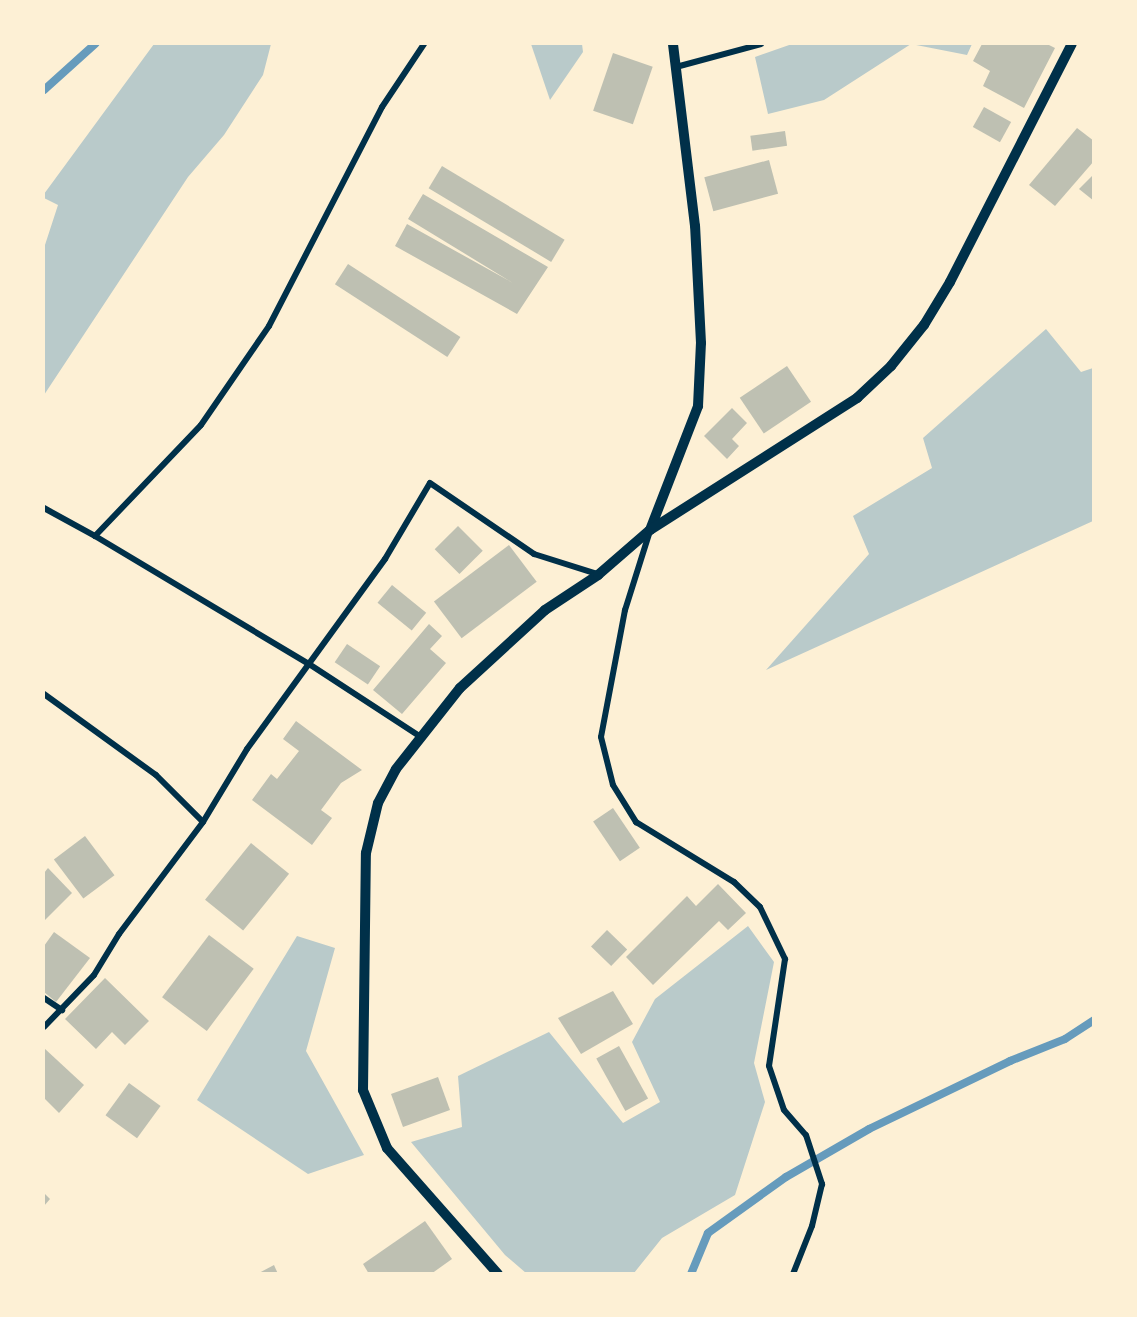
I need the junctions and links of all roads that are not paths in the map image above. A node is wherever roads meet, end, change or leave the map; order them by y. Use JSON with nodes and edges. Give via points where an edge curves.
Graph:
{"nodes":[{"id":1,"x":424,"y":44,"type":"edge"},
{"id":2,"x":674,"y":44,"type":"edge"},
{"id":3,"x":761,"y":44,"type":"edge"},
{"id":4,"x":1072,"y":44,"type":"edge"},
{"id":5,"x":676,"y":67,"type":"junction"},
{"id":6,"x":44,"y":508,"type":"edge"},
{"id":7,"x":650,"y":530,"type":"junction"},
{"id":8,"x":95,"y":536,"type":"junction"},
{"id":9,"x":598,"y":574,"type":"junction"},
{"id":10,"x":309,"y":664,"type":"junction"},
{"id":11,"x":44,"y":694,"type":"edge"},
{"id":12,"x":421,"y":737,"type":"junction"},
{"id":13,"x":203,"y":822,"type":"junction"},
{"id":14,"x":44,"y":998,"type":"edge"},
{"id":15,"x":62,"y":1010,"type":"junction"},
{"id":16,"x":44,"y":1027,"type":"edge"},
{"id":17,"x":498,"y":1274,"type":"edge"},
{"id":18,"x":793,"y":1274,"type":"edge"}],
"edges":[{"from":1,"to":8,"type":"street","via":[[382,107],[269,326],[201,425]]},
{"from":2,"to":5,"type":"street"},
{"from":3,"to":5,"type":"street"},
{"from":4,"to":7,"type":"street","via":[[950,282],[924,325],[891,366],[856,398]]},
{"from":5,"to":7,"type":"street","via":[[700,285],[698,395]]},
{"from":6,"to":8,"type":"street"},
{"from":7,"to":9,"type":"street"},
{"from":7,"to":18,"type":"street","via":[[625,610],[600,737],[613,785],[636,822],[734,882],[760,908],[785,959],[769,1065],[784,1110],[806,1135],[822,1184],[812,1226]]},
{"from":8,"to":10,"type":"street"},
{"from":9,"to":10,"type":"street","via":[[534,554],[430,483],[386,559]]},
{"from":9,"to":12,"type":"street","via":[[545,610],[460,688]]},
{"from":10,"to":12,"type":"street"},
{"from":10,"to":13,"type":"street","via":[[247,749]]},
{"from":11,"to":13,"type":"street","via":[[156,775]]},
{"from":12,"to":17,"type":"street","via":[[396,769],[378,803],[366,853],[363,1090],[387,1148]]},
{"from":13,"to":15,"type":"street","via":[[119,934],[94,975]]},
{"from":14,"to":15,"type":"street"},
{"from":15,"to":16,"type":"street"}]}
